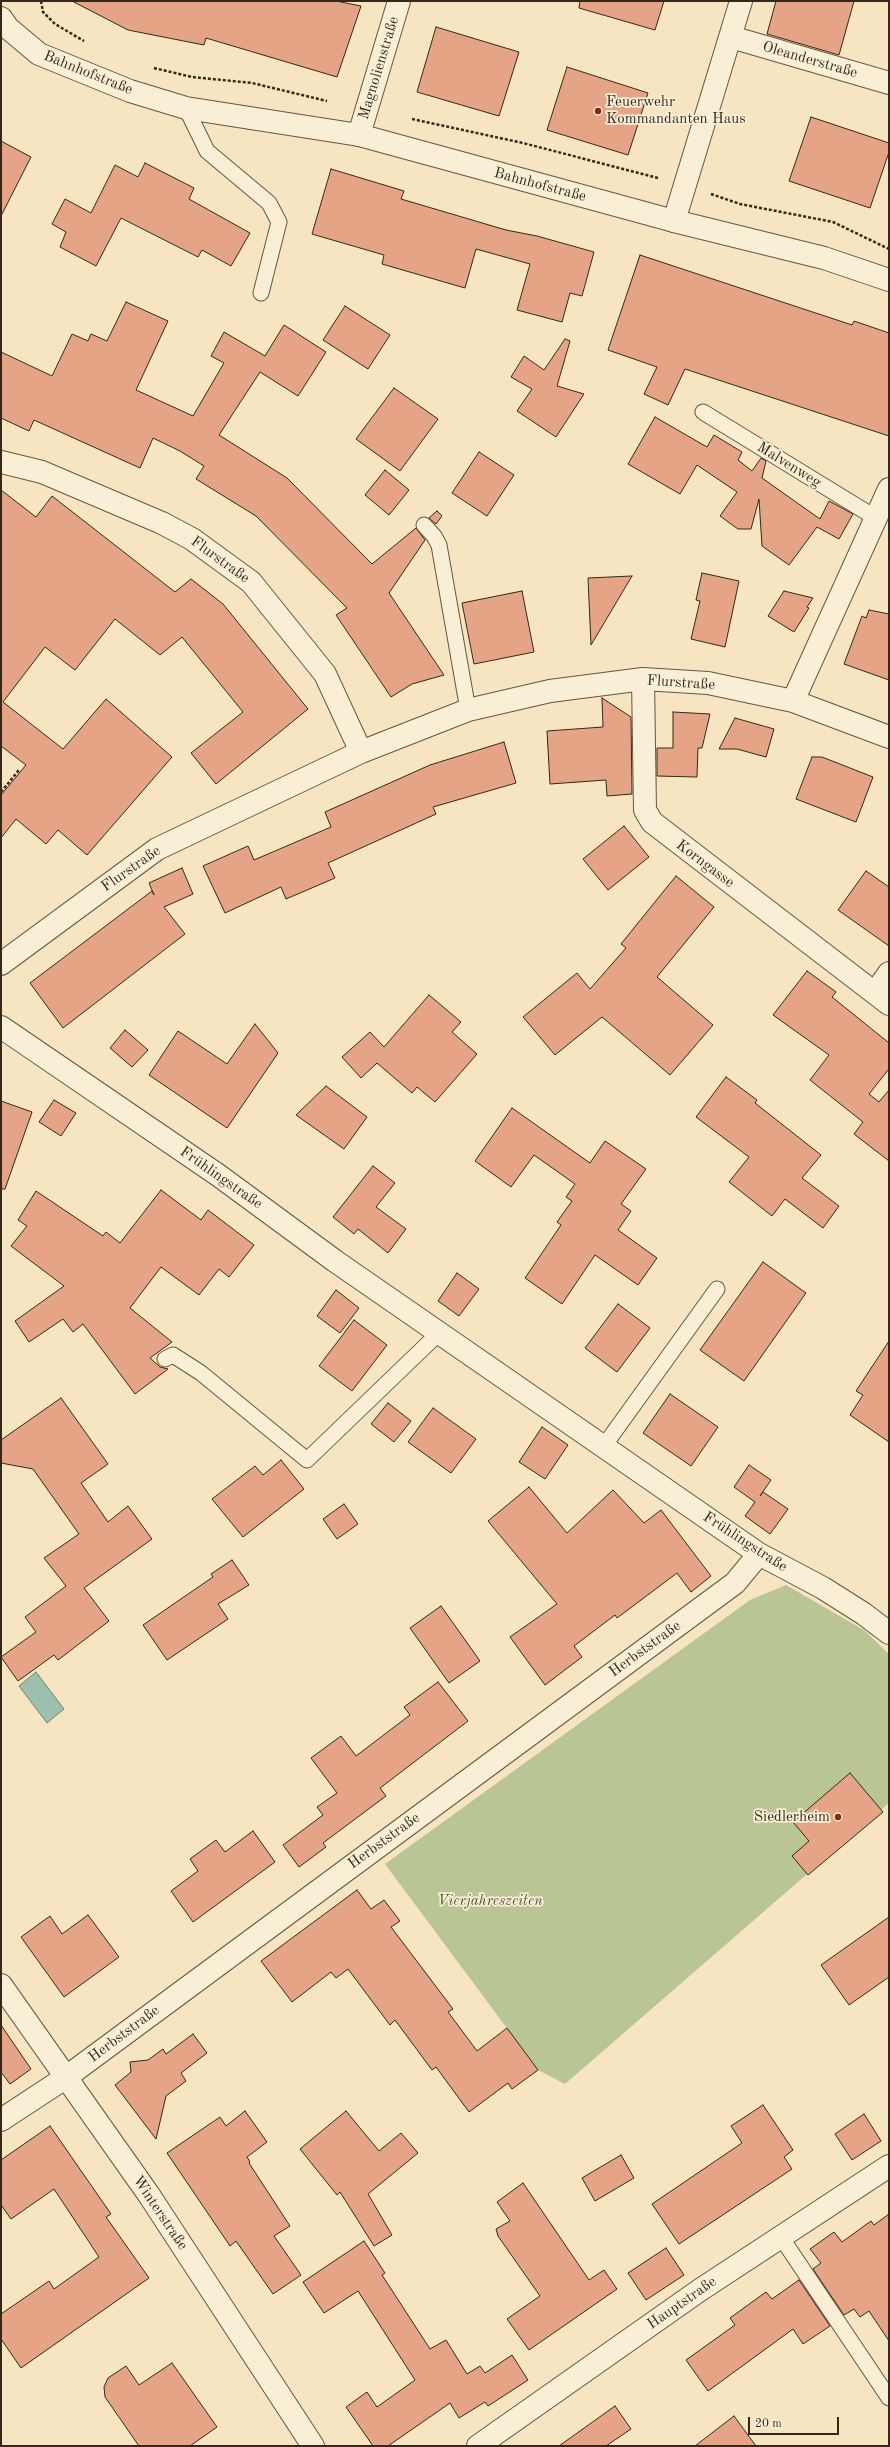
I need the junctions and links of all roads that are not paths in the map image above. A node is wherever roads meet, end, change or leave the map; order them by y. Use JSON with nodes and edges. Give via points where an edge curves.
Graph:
{"nodes":[{"id":1,"x":400,"y":1,"type":"edge"},
{"id":2,"x":741,"y":1,"type":"edge"},
{"id":3,"x":1,"y":18,"type":"edge"},
{"id":4,"x":731,"y":37,"type":"junction"},
{"id":5,"x":889,"y":83,"type":"edge"},
{"id":6,"x":186,"y":108,"type":"junction"},
{"id":7,"x":359,"y":135,"type":"junction"},
{"id":8,"x":674,"y":221,"type":"junction"},
{"id":9,"x":889,"y":280,"type":"edge"},
{"id":10,"x":261,"y":293,"type":"dead end"},
{"id":11,"x":703,"y":412,"type":"dead end"},
{"id":12,"x":1,"y":462,"type":"edge"},
{"id":13,"x":889,"y":489,"type":"edge"},
{"id":14,"x":876,"y":518,"type":"junction"},
{"id":15,"x":424,"y":525,"type":"dead end"},
{"id":16,"x":643,"y":679,"type":"junction"},
{"id":17,"x":793,"y":701,"type":"junction"},
{"id":18,"x":468,"y":710,"type":"junction"},
{"id":19,"x":889,"y":737,"type":"edge"},
{"id":20,"x":361,"y":752,"type":"junction"},
{"id":21,"x":1,"y":964,"type":"edge"},
{"id":22,"x":889,"y":973,"type":"edge"},
{"id":23,"x":882,"y":998,"type":"edge"},
{"id":24,"x":1,"y":1027,"type":"edge"},
{"id":25,"x":717,"y":1289,"type":"dead end"},
{"id":26,"x":440,"y":1332,"type":"junction"},
{"id":27,"x":165,"y":1359,"type":"dead end"},
{"id":28,"x":604,"y":1446,"type":"junction"},
{"id":29,"x":759,"y":1554,"type":"junction"},
{"id":30,"x":889,"y":1633,"type":"edge"},
{"id":31,"x":1,"y":1985,"type":"edge"},
{"id":32,"x":65,"y":2078,"type":"junction"},
{"id":33,"x":1,"y":2120,"type":"edge"},
{"id":34,"x":889,"y":2166,"type":"edge"},
{"id":35,"x":781,"y":2237,"type":"junction"},
{"id":36,"x":889,"y":2398,"type":"edge"},
{"id":37,"x":313,"y":2446,"type":"edge"},
{"id":38,"x":478,"y":2446,"type":"edge"}],
"edges":[{"from":1,"to":7,"type":"street","name":"Magnolienstraße"},
{"from":2,"to":4,"type":"street"},
{"from":3,"to":6,"type":"street","name":"Bahnhofstraße","via":[[8,28],[39,54],[130,91]]},
{"from":4,"to":5,"type":"street","name":"Oleanderstraße"},
{"from":4,"to":8,"type":"street"},
{"from":6,"to":7,"type":"street","name":"Bahnhofstraße"},
{"from":6,"to":10,"type":"lane","via":[[207,151],[269,203],[279,222]]},
{"from":7,"to":8,"type":"street","name":"Bahnhofstraße"},
{"from":8,"to":9,"type":"street","name":"Bahnhofstraße","via":[[824,258]]},
{"from":11,"to":14,"type":"lane","name":"Malvenweg"},
{"from":12,"to":20,"type":"street","name":"Flurstraße","via":[[42,472],[162,523],[192,539],[251,582],[325,674]]},
{"from":13,"to":14,"type":"street"},
{"from":14,"to":17,"type":"street"},
{"from":15,"to":18,"type":"lane","via":[[439,545]]},
{"from":16,"to":17,"type":"street","name":"Flurstraße","via":[[708,683]]},
{"from":16,"to":18,"type":"street","name":"Flurstraße","via":[[550,691]]},
{"from":16,"to":23,"type":"street","name":"Korngasse","via":[[645,810],[652,822]]},
{"from":17,"to":19,"type":"street","name":"Flurstraße"},
{"from":18,"to":20,"type":"street","name":"Flurstraße"},
{"from":20,"to":21,"type":"street","name":"Flurstraße","via":[[157,849]]},
{"from":22,"to":23,"type":"street","name":"Korngasse"},
{"from":24,"to":26,"type":"street","name":"Frühlingstraße","via":[[218,1174],[335,1261]]},
{"from":25,"to":28,"type":"lane"},
{"from":26,"to":27,"type":"lane","via":[[308,1460],[201,1374],[173,1356]]},
{"from":26,"to":28,"type":"street","name":"Frühlingstraße"},
{"from":28,"to":29,"type":"street","name":"Frühlingstraße"},
{"from":29,"to":30,"type":"street","name":"Frühlingstraße","via":[[823,1588]]},
{"from":29,"to":32,"type":"street","name":"Herbststraße","via":[[735,1583]]},
{"from":31,"to":32,"type":"street","name":"Winterstraße"},
{"from":32,"to":33,"type":"street","name":"Herbststraße"},
{"from":32,"to":37,"type":"street","name":"Winterstraße","via":[[149,2195]]},
{"from":34,"to":35,"type":"street","name":"Hauptstraße"},
{"from":35,"to":36,"type":"lane"},
{"from":35,"to":38,"type":"street","name":"Hauptstraße","via":[[700,2290]]}]}
